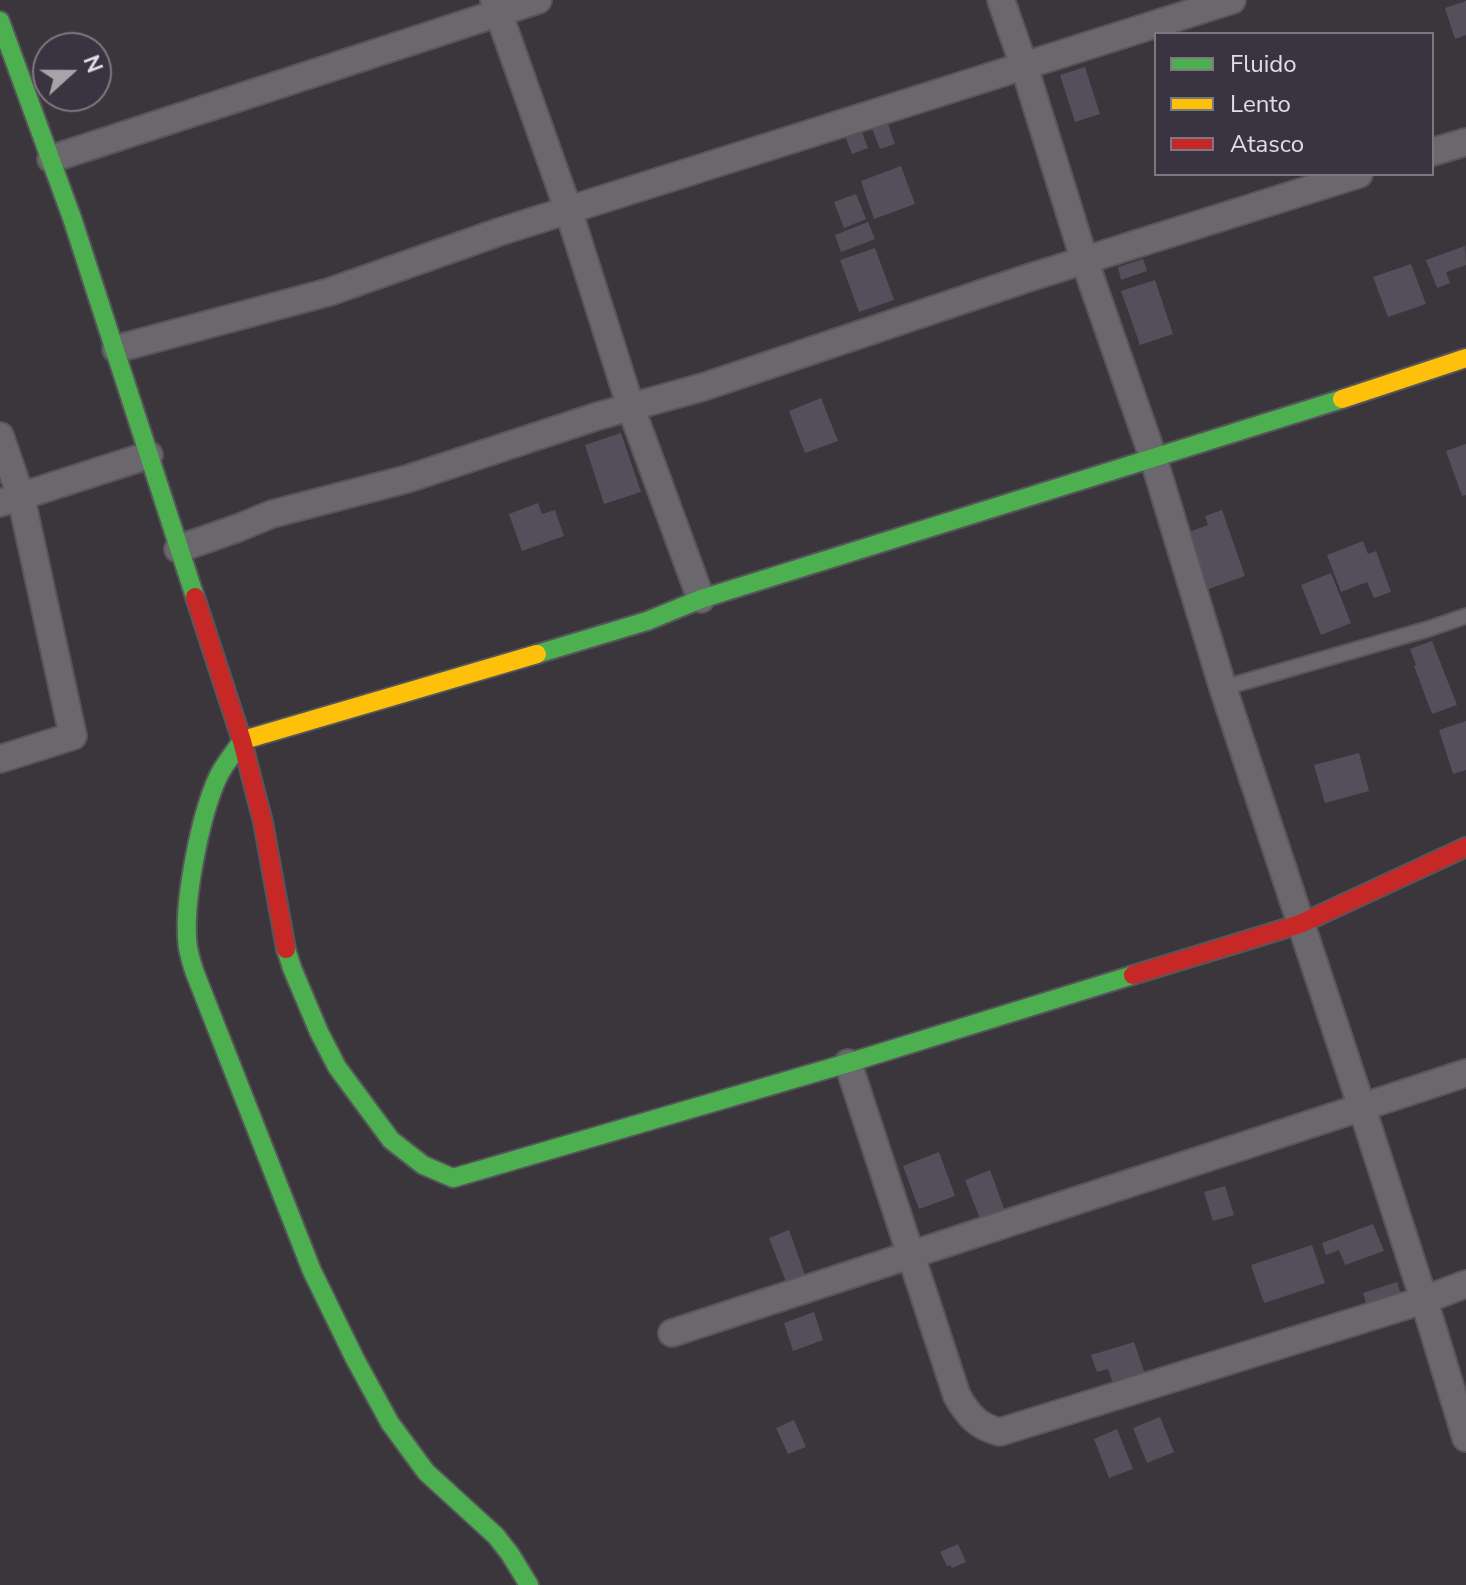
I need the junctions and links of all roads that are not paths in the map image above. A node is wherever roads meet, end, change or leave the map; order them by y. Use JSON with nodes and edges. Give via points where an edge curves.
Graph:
{"nodes":[{"id":1,"x":538,"y":0,"type":"edge"},
{"id":2,"x":1001,"y":0,"type":"edge"},
{"id":3,"x":1232,"y":0,"type":"edge"},
{"id":4,"x":496,"y":6,"type":"edge"},
{"id":5,"x":0,"y":21,"type":"edge"},
{"id":6,"x":1024,"y":66,"type":"junction"},
{"id":7,"x":1466,"y":142,"type":"edge"},
{"id":8,"x":1434,"y":151,"type":"edge"},
{"id":9,"x":51,"y":159,"type":"junction"},
{"id":10,"x":1353,"y":176,"type":"edge"},
{"id":11,"x":568,"y":209,"type":"junction"},
{"id":12,"x":1085,"y":262,"type":"junction"},
{"id":13,"x":116,"y":349,"type":"junction"},
{"id":14,"x":1466,"y":358,"type":"edge"},
{"id":15,"x":631,"y":408,"type":"junction"},
{"id":16,"x":0,"y":436,"type":"edge"},
{"id":17,"x":149,"y":455,"type":"junction"},
{"id":18,"x":1153,"y":457,"type":"junction"},
{"id":19,"x":10,"y":500,"type":"edge"},
{"id":20,"x":178,"y":549,"type":"junction"},
{"id":21,"x":701,"y":599,"type":"junction"},
{"id":22,"x":1466,"y":616,"type":"edge"},
{"id":23,"x":1223,"y":688,"type":"junction"},
{"id":24,"x":242,"y":741,"type":"junction"},
{"id":25,"x":0,"y":759,"type":"edge"},
{"id":26,"x":1466,"y":847,"type":"edge"},
{"id":27,"x":1300,"y":924,"type":"junction"},
{"id":28,"x":848,"y":1063,"type":"junction"},
{"id":29,"x":1466,"y":1073,"type":"edge"},
{"id":30,"x":1362,"y":1108,"type":"junction"},
{"id":31,"x":911,"y":1253,"type":"junction"},
{"id":32,"x":1466,"y":1284,"type":"edge"},
{"id":33,"x":1424,"y":1300,"type":"junction"},
{"id":34,"x":672,"y":1333,"type":"dead end"},
{"id":35,"x":1466,"y":1438,"type":"edge"},
{"id":36,"x":529,"y":1585,"type":"edge"}],
"edges":[{"from":1,"to":4,"type":"street"},
{"from":2,"to":6,"type":"street"},
{"from":3,"to":6,"type":"street"},
{"from":4,"to":9,"type":"street"},
{"from":4,"to":11,"type":"street"},
{"from":5,"to":9,"type":"street"},
{"from":6,"to":11,"type":"street"},
{"from":6,"to":12,"type":"street"},
{"from":7,"to":8,"type":"street"},
{"from":9,"to":13,"type":"street"},
{"from":10,"to":12,"type":"street"},
{"from":11,"to":13,"type":"street","via":[[329,292]]},
{"from":11,"to":15,"type":"street"},
{"from":12,"to":15,"type":"street"},
{"from":12,"to":18,"type":"street"},
{"from":13,"to":17,"type":"street"},
{"from":14,"to":18,"type":"street"},
{"from":15,"to":20,"type":"street","via":[[407,479],[272,514]]},
{"from":15,"to":21,"type":"street"},
{"from":16,"to":19,"type":"street"},
{"from":17,"to":19,"type":"street"},
{"from":17,"to":20,"type":"street"},
{"from":18,"to":21,"type":"street"},
{"from":18,"to":23,"type":"street"},
{"from":19,"to":25,"type":"street","via":[[73,736]]},
{"from":20,"to":24,"type":"street"},
{"from":21,"to":24,"type":"street","via":[[647,621]]},
{"from":22,"to":23,"type":"lane"},
{"from":23,"to":27,"type":"street"},
{"from":24,"to":28,"type":"street","via":[[263,822],[283,939],[303,996],[337,1067],[391,1140],[423,1165],[453,1178]]},
{"from":24,"to":36,"type":"street","via":[[219,776],[197,849],[188,948],[198,981],[312,1271],[390,1423],[426,1472],[496,1536]]},
{"from":26,"to":27,"type":"street"},
{"from":27,"to":28,"type":"street"},
{"from":27,"to":30,"type":"street"},
{"from":28,"to":31,"type":"street"},
{"from":29,"to":30,"type":"street"},
{"from":30,"to":31,"type":"street"},
{"from":30,"to":33,"type":"street"},
{"from":31,"to":33,"type":"street","via":[[957,1396],[967,1414],[1000,1432]]},
{"from":31,"to":34,"type":"street"},
{"from":32,"to":33,"type":"street"},
{"from":33,"to":35,"type":"street"}]}
